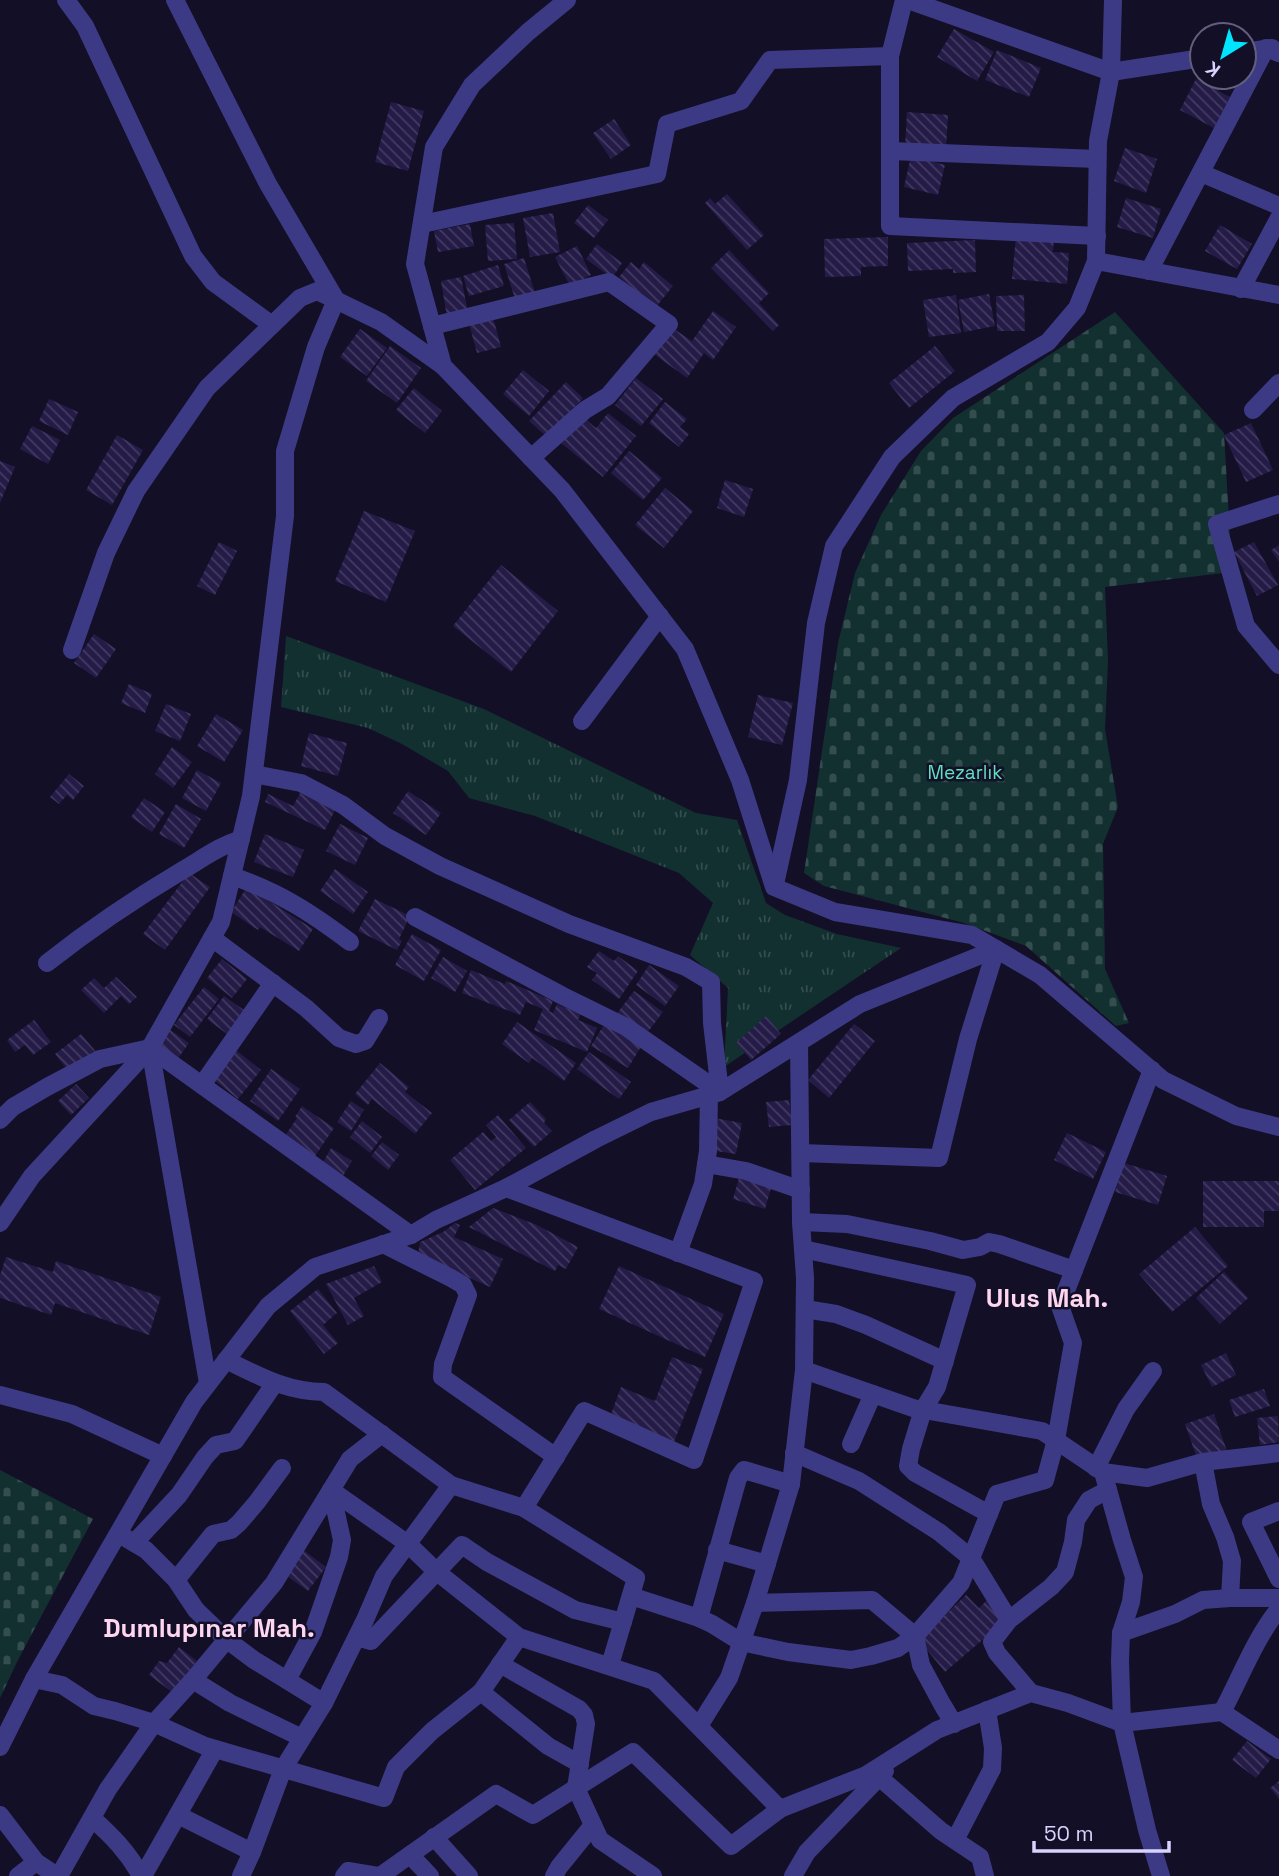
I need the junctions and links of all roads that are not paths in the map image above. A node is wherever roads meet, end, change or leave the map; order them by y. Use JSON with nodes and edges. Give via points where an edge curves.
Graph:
{"nodes":[{"id":1,"x":66,"y":0,"type":"edge"},
{"id":2,"x":175,"y":0,"type":"edge"},
{"id":3,"x":567,"y":0,"type":"edge"},
{"id":4,"x":906,"y":0,"type":"edge"},
{"id":5,"x":1113,"y":0,"type":"edge"},
{"id":6,"x":1275,"y":49,"type":"edge"},
{"id":7,"x":890,"y":56,"type":"junction"},
{"id":8,"x":1188,"y":60,"type":"edge"},
{"id":9,"x":1111,"y":72,"type":"junction"},
{"id":10,"x":890,"y":151,"type":"junction"},
{"id":11,"x":1097,"y":159,"type":"junction"},
{"id":12,"x":1200,"y":173,"type":"junction"},
{"id":13,"x":1279,"y":206,"type":"edge"},
{"id":14,"x":1279,"y":218,"type":"edge"},
{"id":15,"x":422,"y":224,"type":"junction"},
{"id":16,"x":1097,"y":236,"type":"junction"},
{"id":17,"x":1096,"y":261,"type":"junction"},
{"id":18,"x":1149,"y":271,"type":"junction"},
{"id":19,"x":1241,"y":289,"type":"junction"},
{"id":20,"x":1279,"y":295,"type":"edge"},
{"id":21,"x":336,"y":300,"type":"junction"},
{"id":22,"x":272,"y":325,"type":"junction"},
{"id":23,"x":432,"y":326,"type":"junction"},
{"id":24,"x":443,"y":366,"type":"junction"},
{"id":25,"x":1279,"y":383,"type":"edge"},
{"id":26,"x":1254,"y":410,"type":"dead end"},
{"id":27,"x":531,"y":457,"type":"junction"},
{"id":28,"x":1279,"y":503,"type":"edge"},
{"id":29,"x":660,"y":616,"type":"junction"},
{"id":30,"x":72,"y":650,"type":"dead end"},
{"id":31,"x":1279,"y":665,"type":"edge"},
{"id":32,"x":582,"y":721,"type":"dead end"},
{"id":33,"x":254,"y":774,"type":"junction"},
{"id":34,"x":240,"y":839,"type":"junction"},
{"id":35,"x":232,"y":876,"type":"junction"},
{"id":36,"x":774,"y":887,"type":"junction"},
{"id":37,"x":415,"y":917,"type":"dead end"},
{"id":38,"x":212,"y":938,"type":"junction"},
{"id":39,"x":350,"y":942,"type":"dead end"},
{"id":40,"x":996,"y":949,"type":"junction"},
{"id":41,"x":47,"y":963,"type":"dead end"},
{"id":42,"x":272,"y":983,"type":"junction"},
{"id":43,"x":379,"y":1018,"type":"dead end"},
{"id":44,"x":799,"y":1042,"type":"junction"},
{"id":45,"x":150,"y":1048,"type":"junction"},
{"id":46,"x":1152,"y":1070,"type":"junction"},
{"id":47,"x":202,"y":1085,"type":"junction"},
{"id":48,"x":715,"y":1094,"type":"junction"},
{"id":49,"x":0,"y":1120,"type":"edge"},
{"id":50,"x":1279,"y":1127,"type":"edge"},
{"id":51,"x":801,"y":1153,"type":"junction"},
{"id":52,"x":706,"y":1164,"type":"junction"},
{"id":53,"x":506,"y":1188,"type":"junction"},
{"id":54,"x":801,"y":1189,"type":"junction"},
{"id":55,"x":801,"y":1222,"type":"junction"},
{"id":56,"x":0,"y":1223,"type":"edge"},
{"id":57,"x":411,"y":1235,"type":"junction"},
{"id":58,"x":383,"y":1244,"type":"junction"},
{"id":59,"x":803,"y":1249,"type":"junction"},
{"id":60,"x":678,"y":1253,"type":"junction"},
{"id":61,"x":1074,"y":1270,"type":"junction"},
{"id":62,"x":804,"y":1309,"type":"junction"},
{"id":63,"x":226,"y":1360,"type":"junction"},
{"id":64,"x":944,"y":1361,"type":"junction"},
{"id":65,"x":804,"y":1370,"type":"junction"},
{"id":66,"x":1153,"y":1371,"type":"dead end"},
{"id":67,"x":208,"y":1383,"type":"junction"},
{"id":68,"x":275,"y":1383,"type":"junction"},
{"id":69,"x":873,"y":1394,"type":"junction"},
{"id":70,"x":0,"y":1395,"type":"edge"},
{"id":71,"x":923,"y":1410,"type":"junction"},
{"id":72,"x":382,"y":1434,"type":"junction"},
{"id":73,"x":1056,"y":1440,"type":"junction"},
{"id":74,"x":851,"y":1444,"type":"dead end"},
{"id":75,"x":794,"y":1452,"type":"junction"},
{"id":76,"x":1279,"y":1453,"type":"edge"},
{"id":77,"x":163,"y":1456,"type":"junction"},
{"id":78,"x":556,"y":1457,"type":"junction"},
{"id":79,"x":1203,"y":1462,"type":"junction"},
{"id":80,"x":282,"y":1468,"type":"dead end"},
{"id":81,"x":1102,"y":1477,"type":"junction"},
{"id":82,"x":791,"y":1484,"type":"junction"},
{"id":83,"x":451,"y":1485,"type":"junction"},
{"id":84,"x":331,"y":1490,"type":"junction"},
{"id":85,"x":524,"y":1508,"type":"junction"},
{"id":86,"x":1279,"y":1511,"type":"edge"},
{"id":87,"x":989,"y":1514,"type":"junction"},
{"id":88,"x":126,"y":1538,"type":"junction"},
{"id":89,"x":408,"y":1544,"type":"junction"},
{"id":90,"x":718,"y":1550,"type":"junction"},
{"id":91,"x":971,"y":1558,"type":"junction"},
{"id":92,"x":767,"y":1564,"type":"junction"},
{"id":93,"x":437,"y":1572,"type":"junction"},
{"id":94,"x":1279,"y":1579,"type":"edge"},
{"id":95,"x":176,"y":1580,"type":"junction"},
{"id":96,"x":631,"y":1596,"type":"junction"},
{"id":97,"x":1230,"y":1598,"type":"junction"},
{"id":98,"x":1279,"y":1598,"type":"edge"},
{"id":99,"x":755,"y":1603,"type":"junction"},
{"id":100,"x":1279,"y":1609,"type":"edge"},
{"id":101,"x":699,"y":1618,"type":"junction"},
{"id":102,"x":1009,"y":1620,"type":"junction"},
{"id":103,"x":623,"y":1622,"type":"junction"},
{"id":104,"x":1121,"y":1633,"type":"junction"},
{"id":105,"x":1271,"y":1635,"type":"edge"},
{"id":106,"x":915,"y":1636,"type":"junction"},
{"id":107,"x":357,"y":1637,"type":"junction"},
{"id":108,"x":519,"y":1637,"type":"junction"},
{"id":109,"x":226,"y":1639,"type":"junction"},
{"id":110,"x":741,"y":1642,"type":"junction"},
{"id":111,"x":500,"y":1664,"type":"junction"},
{"id":112,"x":610,"y":1665,"type":"junction"},
{"id":113,"x":34,"y":1679,"type":"junction"},
{"id":114,"x":193,"y":1680,"type":"junction"},
{"id":115,"x":287,"y":1680,"type":"junction"},
{"id":116,"x":481,"y":1692,"type":"junction"},
{"id":117,"x":1031,"y":1693,"type":"junction"},
{"id":118,"x":324,"y":1703,"type":"junction"},
{"id":119,"x":987,"y":1710,"type":"junction"},
{"id":120,"x":1222,"y":1712,"type":"junction"},
{"id":121,"x":154,"y":1723,"type":"junction"},
{"id":122,"x":1122,"y":1723,"type":"junction"},
{"id":123,"x":954,"y":1724,"type":"junction"},
{"id":124,"x":699,"y":1726,"type":"junction"},
{"id":125,"x":302,"y":1738,"type":"junction"},
{"id":126,"x":0,"y":1747,"type":"edge"},
{"id":127,"x":215,"y":1749,"type":"junction"},
{"id":128,"x":1279,"y":1750,"type":"edge"},
{"id":129,"x":904,"y":1751,"type":"junction"},
{"id":130,"x":580,"y":1764,"type":"junction"},
{"id":131,"x":283,"y":1769,"type":"junction"},
{"id":132,"x":879,"y":1777,"type":"junction"},
{"id":133,"x":576,"y":1788,"type":"junction"},
{"id":134,"x":780,"y":1809,"type":"junction"},
{"id":135,"x":0,"y":1815,"type":"edge"},
{"id":136,"x":178,"y":1815,"type":"junction"},
{"id":137,"x":92,"y":1818,"type":"junction"},
{"id":138,"x":593,"y":1825,"type":"junction"},
{"id":139,"x":434,"y":1837,"type":"junction"},
{"id":140,"x":955,"y":1840,"type":"junction"},
{"id":141,"x":252,"y":1852,"type":"junction"},
{"id":142,"x":410,"y":1855,"type":"junction"},
{"id":143,"x":36,"y":1862,"type":"junction"},
{"id":144,"x":18,"y":1876,"type":"edge"},
{"id":145,"x":58,"y":1876,"type":"edge"},
{"id":146,"x":142,"y":1876,"type":"edge"},
{"id":147,"x":241,"y":1876,"type":"edge"},
{"id":148,"x":344,"y":1876,"type":"edge"},
{"id":149,"x":379,"y":1876,"type":"edge"},
{"id":150,"x":430,"y":1876,"type":"edge"},
{"id":151,"x":469,"y":1876,"type":"edge"},
{"id":152,"x":554,"y":1876,"type":"edge"},
{"id":153,"x":653,"y":1876,"type":"edge"},
{"id":154,"x":793,"y":1876,"type":"edge"},
{"id":155,"x":985,"y":1876,"type":"edge"},
{"id":156,"x":1161,"y":1876,"type":"edge"}],
"edges":[{"from":1,"to":22,"type":"street","via":[[85,26],[193,256],[213,282]]},
{"from":2,"to":21,"type":"street","via":[[268,184]]},
{"from":3,"to":15,"type":"street","via":[[471,85],[435,147]]},
{"from":4,"to":7,"type":"street"},
{"from":4,"to":9,"type":"street"},
{"from":5,"to":9,"type":"street"},
{"from":6,"to":12,"type":"street"},
{"from":7,"to":10,"type":"street"},
{"from":7,"to":15,"type":"street","via":[[771,60],[741,101],[667,124],[657,174]]},
{"from":8,"to":9,"type":"street"},
{"from":9,"to":11,"type":"street"},
{"from":10,"to":11,"type":"street"},
{"from":10,"to":16,"type":"street","via":[[890,226]]},
{"from":11,"to":16,"type":"street"},
{"from":12,"to":13,"type":"street"},
{"from":12,"to":18,"type":"street"},
{"from":14,"to":19,"type":"street"},
{"from":15,"to":23,"type":"street","via":[[415,264]]},
{"from":16,"to":17,"type":"street"},
{"from":17,"to":18,"type":"street"},
{"from":17,"to":36,"type":"street","via":[[1077,308],[1048,342],[953,398],[892,457],[834,546],[816,623],[798,780]]},
{"from":18,"to":19,"type":"street"},
{"from":19,"to":20,"type":"street"},
{"from":21,"to":22,"type":"street","via":[[317,291],[300,298]]},
{"from":21,"to":24,"type":"street","via":[[381,322]]},
{"from":21,"to":33,"type":"street","via":[[316,347],[285,451],[285,516]]},
{"from":22,"to":30,"type":"street","via":[[207,388],[136,491],[106,552]]},
{"from":23,"to":24,"type":"street"},
{"from":23,"to":27,"type":"street","via":[[609,282],[669,324],[608,396]]},
{"from":24,"to":27,"type":"street"},
{"from":25,"to":26,"type":"street"},
{"from":27,"to":29,"type":"street"},
{"from":28,"to":31,"type":"street","via":[[1217,524],[1247,626]]},
{"from":29,"to":32,"type":"street"},
{"from":29,"to":36,"type":"street","via":[[685,649],[736,768]]},
{"from":33,"to":34,"type":"street"},
{"from":33,"to":48,"type":"street","via":[[301,783],[440,866],[569,924],[686,967],[711,982]]},
{"from":34,"to":35,"type":"street"},
{"from":34,"to":41,"type":"street","via":[[153,888]]},
{"from":35,"to":38,"type":"street","via":[[221,922]]},
{"from":35,"to":39,"type":"street","via":[[290,901]]},
{"from":36,"to":40,"type":"street","via":[[835,912],[972,935]]},
{"from":37,"to":48,"type":"street","via":[[626,1027]]},
{"from":38,"to":42,"type":"street"},
{"from":38,"to":45,"type":"street"},
{"from":40,"to":44,"type":"street","via":[[860,1004]]},
{"from":40,"to":46,"type":"street","via":[[1040,975]]},
{"from":40,"to":51,"type":"street","via":[[939,1158]]},
{"from":42,"to":43,"type":"street","via":[[339,1038],[356,1045],[365,1041]]},
{"from":42,"to":47,"type":"street"},
{"from":44,"to":48,"type":"street"},
{"from":44,"to":51,"type":"street"},
{"from":45,"to":47,"type":"street"},
{"from":45,"to":49,"type":"street","via":[[100,1059],[13,1107]]},
{"from":45,"to":56,"type":"street","via":[[32,1176]]},
{"from":45,"to":67,"type":"street"},
{"from":46,"to":50,"type":"street","via":[[1236,1116]]},
{"from":46,"to":61,"type":"street"},
{"from":47,"to":57,"type":"street"},
{"from":48,"to":52,"type":"street"},
{"from":48,"to":53,"type":"street","via":[[651,1112]]},
{"from":51,"to":54,"type":"street"},
{"from":52,"to":54,"type":"street"},
{"from":52,"to":60,"type":"street"},
{"from":53,"to":57,"type":"street"},
{"from":53,"to":60,"type":"street"},
{"from":54,"to":55,"type":"street"},
{"from":55,"to":59,"type":"street"},
{"from":55,"to":61,"type":"street","via":[[847,1224],[962,1250],[989,1242]]},
{"from":57,"to":58,"type":"street"},
{"from":58,"to":63,"type":"street","via":[[314,1267],[268,1306]]},
{"from":58,"to":78,"type":"street","via":[[452,1278],[468,1295],[442,1377]]},
{"from":59,"to":62,"type":"street"},
{"from":59,"to":64,"type":"street","via":[[967,1285]]},
{"from":60,"to":78,"type":"street","via":[[754,1282],[694,1460],[584,1411]]},
{"from":61,"to":73,"type":"street","via":[[1060,1306],[1073,1343]]},
{"from":62,"to":64,"type":"street","via":[[866,1325]]},
{"from":62,"to":65,"type":"street"},
{"from":63,"to":67,"type":"street"},
{"from":63,"to":68,"type":"street"},
{"from":64,"to":71,"type":"street","via":[[937,1387]]},
{"from":65,"to":69,"type":"street"},
{"from":65,"to":75,"type":"street"},
{"from":66,"to":81,"type":"street","via":[[1126,1409]]},
{"from":67,"to":77,"type":"street"},
{"from":68,"to":72,"type":"street","via":[[303,1392],[324,1392]]},
{"from":68,"to":88,"type":"street","via":[[234,1441],[216,1445],[179,1495]]},
{"from":69,"to":71,"type":"street"},
{"from":69,"to":74,"type":"street"},
{"from":70,"to":77,"type":"street","via":[[72,1414]]},
{"from":71,"to":73,"type":"street","via":[[1042,1431]]},
{"from":71,"to":87,"type":"street","via":[[908,1466]]},
{"from":72,"to":83,"type":"street"},
{"from":72,"to":84,"type":"street","via":[[350,1459]]},
{"from":73,"to":81,"type":"street"},
{"from":73,"to":87,"type":"street","via":[[1045,1480],[997,1494]]},
{"from":75,"to":82,"type":"street"},
{"from":75,"to":91,"type":"street","via":[[859,1482],[939,1532]]},
{"from":76,"to":79,"type":"street"},
{"from":77,"to":88,"type":"street"},
{"from":78,"to":85,"type":"street"},
{"from":79,"to":81,"type":"street","via":[[1147,1478]]},
{"from":79,"to":97,"type":"street","via":[[1211,1504],[1232,1561]]},
{"from":80,"to":95,"type":"street","via":[[239,1523],[232,1530],[212,1534]]},
{"from":81,"to":102,"type":"street","via":[[1076,1520],[1065,1572]]},
{"from":81,"to":104,"type":"street","via":[[1134,1577]]},
{"from":82,"to":90,"type":"street","via":[[744,1470]]},
{"from":82,"to":92,"type":"street"},
{"from":83,"to":85,"type":"street"},
{"from":83,"to":89,"type":"street"},
{"from":84,"to":89,"type":"street"},
{"from":84,"to":109,"type":"street","via":[[274,1583]]},
{"from":84,"to":115,"type":"street","via":[[342,1540],[339,1558],[313,1632]]},
{"from":85,"to":96,"type":"street","via":[[636,1578]]},
{"from":86,"to":94,"type":"street","via":[[1251,1522]]},
{"from":87,"to":91,"type":"street"},
{"from":88,"to":95,"type":"street","via":[[146,1550]]},
{"from":88,"to":113,"type":"street"},
{"from":89,"to":93,"type":"street"},
{"from":89,"to":107,"type":"street","via":[[384,1576]]},
{"from":90,"to":92,"type":"street"},
{"from":90,"to":101,"type":"street"},
{"from":91,"to":102,"type":"street"},
{"from":91,"to":106,"type":"street","via":[[961,1583]]},
{"from":92,"to":99,"type":"street"},
{"from":93,"to":103,"type":"street","via":[[462,1545],[575,1610]]},
{"from":93,"to":107,"type":"street","via":[[371,1641]]},
{"from":93,"to":108,"type":"street"},
{"from":95,"to":109,"type":"street","via":[[196,1610]]},
{"from":96,"to":101,"type":"street"},
{"from":96,"to":103,"type":"street"},
{"from":97,"to":98,"type":"street"},
{"from":97,"to":104,"type":"street","via":[[1203,1600]]},
{"from":99,"to":106,"type":"street","via":[[872,1600]]},
{"from":99,"to":110,"type":"street"},
{"from":100,"to":105,"type":"street"},
{"from":101,"to":110,"type":"street"},
{"from":102,"to":117,"type":"street","via":[[992,1642]]},
{"from":103,"to":112,"type":"street"},
{"from":104,"to":122,"type":"street"},
{"from":105,"to":120,"type":"street"},
{"from":106,"to":110,"type":"street","via":[[898,1648],[851,1660]]},
{"from":106,"to":123,"type":"street","via":[[921,1665]]},
{"from":107,"to":118,"type":"street"},
{"from":108,"to":111,"type":"street"},
{"from":108,"to":112,"type":"street"},
{"from":109,"to":114,"type":"street"},
{"from":109,"to":115,"type":"street"},
{"from":110,"to":124,"type":"street","via":[[729,1678]]},
{"from":111,"to":116,"type":"street"},
{"from":111,"to":130,"type":"street","via":[[584,1715]]},
{"from":112,"to":124,"type":"street","via":[[654,1681]]},
{"from":113,"to":121,"type":"street","via":[[62,1685],[94,1706]]},
{"from":113,"to":126,"type":"street"},
{"from":114,"to":121,"type":"street"},
{"from":114,"to":125,"type":"street"},
{"from":115,"to":118,"type":"street"},
{"from":116,"to":130,"type":"street","via":[[548,1746]]},
{"from":116,"to":131,"type":"street","via":[[432,1731],[396,1768],[384,1798]]},
{"from":117,"to":119,"type":"street"},
{"from":117,"to":122,"type":"street"},
{"from":118,"to":125,"type":"street"},
{"from":119,"to":123,"type":"street"},
{"from":119,"to":140,"type":"street","via":[[992,1769]]},
{"from":120,"to":122,"type":"street"},
{"from":120,"to":128,"type":"street"},
{"from":121,"to":127,"type":"street"},
{"from":121,"to":137,"type":"street"},
{"from":122,"to":156,"type":"street"},
{"from":123,"to":129,"type":"street"},
{"from":124,"to":134,"type":"street"},
{"from":125,"to":131,"type":"street"},
{"from":127,"to":131,"type":"street"},
{"from":127,"to":136,"type":"street"},
{"from":129,"to":132,"type":"street"},
{"from":129,"to":134,"type":"street","via":[[866,1775]]},
{"from":130,"to":133,"type":"street"},
{"from":131,"to":141,"type":"street"},
{"from":132,"to":140,"type":"street"},
{"from":132,"to":154,"type":"street","via":[[807,1852]]},
{"from":133,"to":134,"type":"street","via":[[633,1752],[730,1846]]},
{"from":133,"to":138,"type":"street"},
{"from":133,"to":139,"type":"street","via":[[533,1815],[496,1794]]},
{"from":135,"to":143,"type":"street"},
{"from":136,"to":141,"type":"street"},
{"from":136,"to":146,"type":"street"},
{"from":137,"to":145,"type":"street"},
{"from":137,"to":146,"type":"street","via":[[116,1839]]},
{"from":138,"to":152,"type":"street"},
{"from":138,"to":153,"type":"street","via":[[600,1840]]},
{"from":139,"to":142,"type":"street"},
{"from":139,"to":151,"type":"street"},
{"from":140,"to":155,"type":"street","via":[[980,1857]]},
{"from":141,"to":147,"type":"street"},
{"from":142,"to":149,"type":"street"},
{"from":142,"to":150,"type":"street"},
{"from":143,"to":144,"type":"street"},
{"from":143,"to":145,"type":"street"},
{"from":148,"to":149,"type":"street","via":[[348,1871]]}]}
